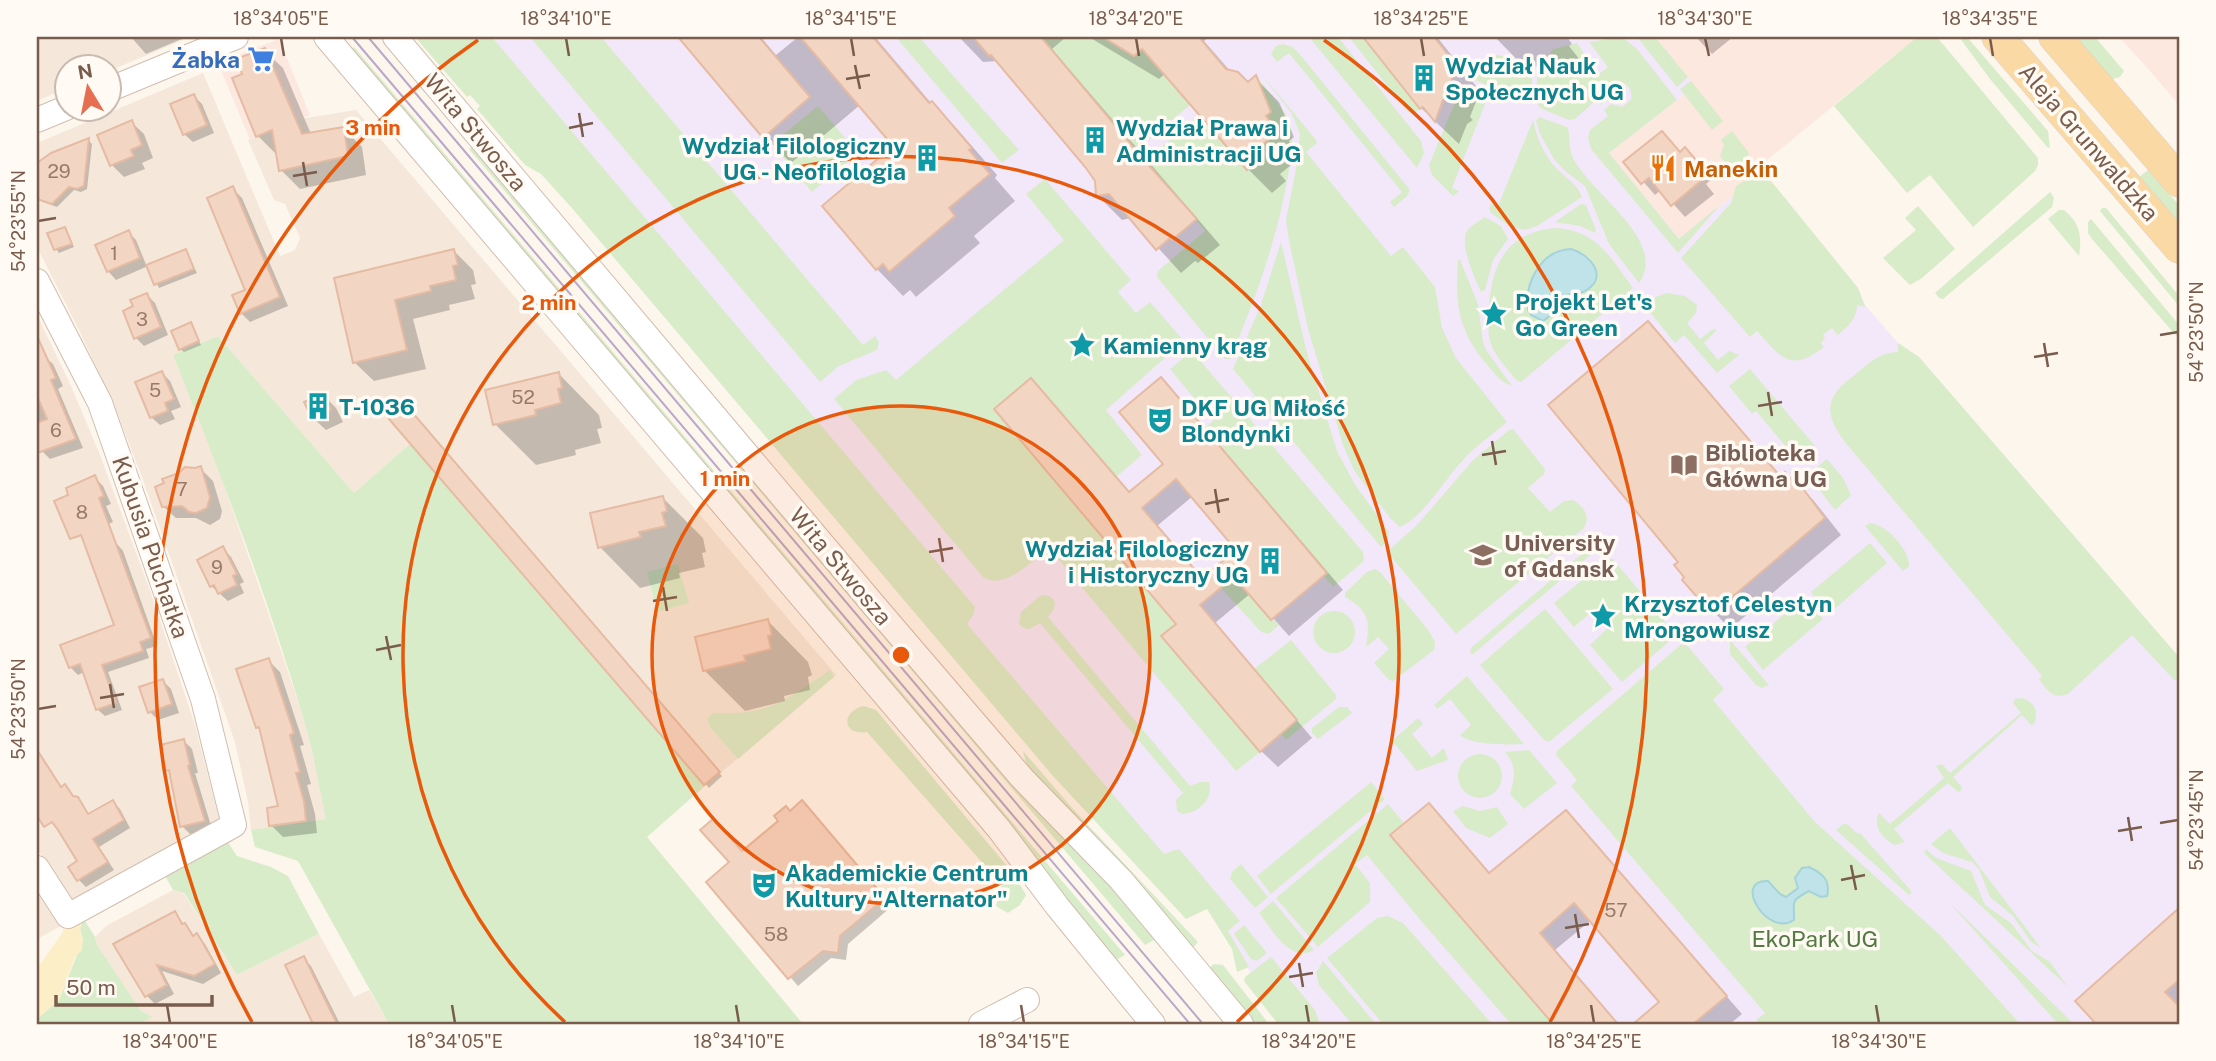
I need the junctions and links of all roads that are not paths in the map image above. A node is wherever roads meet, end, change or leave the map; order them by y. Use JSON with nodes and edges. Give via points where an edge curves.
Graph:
{"nodes":[{"id":1,"x":236,"y":37,"type":"edge"},
{"id":2,"x":326,"y":37,"type":"edge"},
{"id":3,"x":395,"y":37,"type":"edge"},
{"id":4,"x":1998,"y":37,"type":"edge"},
{"id":5,"x":2055,"y":37,"type":"edge"},
{"id":6,"x":122,"y":84,"type":"edge"},
{"id":7,"x":2179,"y":181,"type":"edge"},
{"id":8,"x":2179,"y":247,"type":"edge"},
{"id":9,"x":37,"y":281,"type":"edge"},
{"id":10,"x":37,"y":868,"type":"edge"},
{"id":11,"x":1027,"y":1000,"type":"dead end"},
{"id":12,"x":981,"y":1024,"type":"edge"},
{"id":13,"x":1153,"y":1024,"type":"edge"},
{"id":14,"x":1241,"y":1024,"type":"edge"}],
"edges":[{"from":1,"to":6,"type":"street"},
{"from":2,"to":13,"type":"street","via":[[990,818]]},
{"from":3,"to":14,"type":"street","name":"Wita Stwosza","via":[[1022,778],[1121,880]]},
{"from":4,"to":8,"type":"main road","name":"Aleja Grunwaldzka"},
{"from":5,"to":7,"type":"main road","name":"Aleja Grunwaldzka"},
{"from":9,"to":10,"type":"street","name":"Kubusia Puchatka","via":[[100,403],[203,699],[234,825],[68,916]]},
{"from":11,"to":12,"type":"street"}]}
